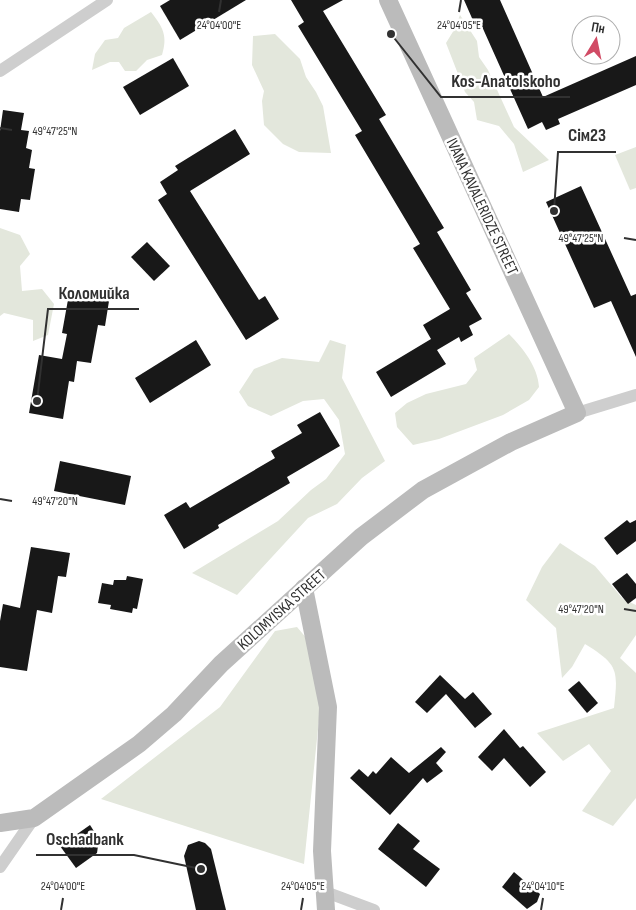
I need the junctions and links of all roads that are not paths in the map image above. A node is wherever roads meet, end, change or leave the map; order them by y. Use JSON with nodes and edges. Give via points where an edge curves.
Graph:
{"nodes":[{"id":1,"x":108,"y":0,"type":"edge"},
{"id":2,"x":388,"y":0,"type":"edge"},
{"id":3,"x":0,"y":71,"type":"edge"},
{"id":4,"x":636,"y":395,"type":"edge"},
{"id":5,"x":578,"y":413,"type":"junction"},
{"id":6,"x":304,"y":588,"type":"junction"},
{"id":7,"x":34,"y":818,"type":"junction"},
{"id":8,"x":0,"y":822,"type":"edge"},
{"id":9,"x":0,"y":867,"type":"edge"},
{"id":10,"x":323,"y":890,"type":"junction"},
{"id":11,"x":326,"y":910,"type":"edge"},
{"id":12,"x":374,"y":910,"type":"edge"}],
"edges":[{"from":1,"to":3,"type":"street"},
{"from":2,"to":5,"type":"street","name":"IVANA KAVALERIDZE STREET"},
{"from":4,"to":5,"type":"street"},
{"from":5,"to":6,"type":"street","name":"KOLOMYISKA STREET","via":[[511,442],[423,490],[361,537]]},
{"from":6,"to":7,"type":"street","name":"KOLOMYISKA STREET","via":[[139,744]]},
{"from":6,"to":10,"type":"street","via":[[328,706]]},
{"from":7,"to":8,"type":"street","name":"KOLOMYISKA STREET"},
{"from":7,"to":9,"type":"street"},
{"from":10,"to":11,"type":"street"},
{"from":10,"to":12,"type":"street"}]}
